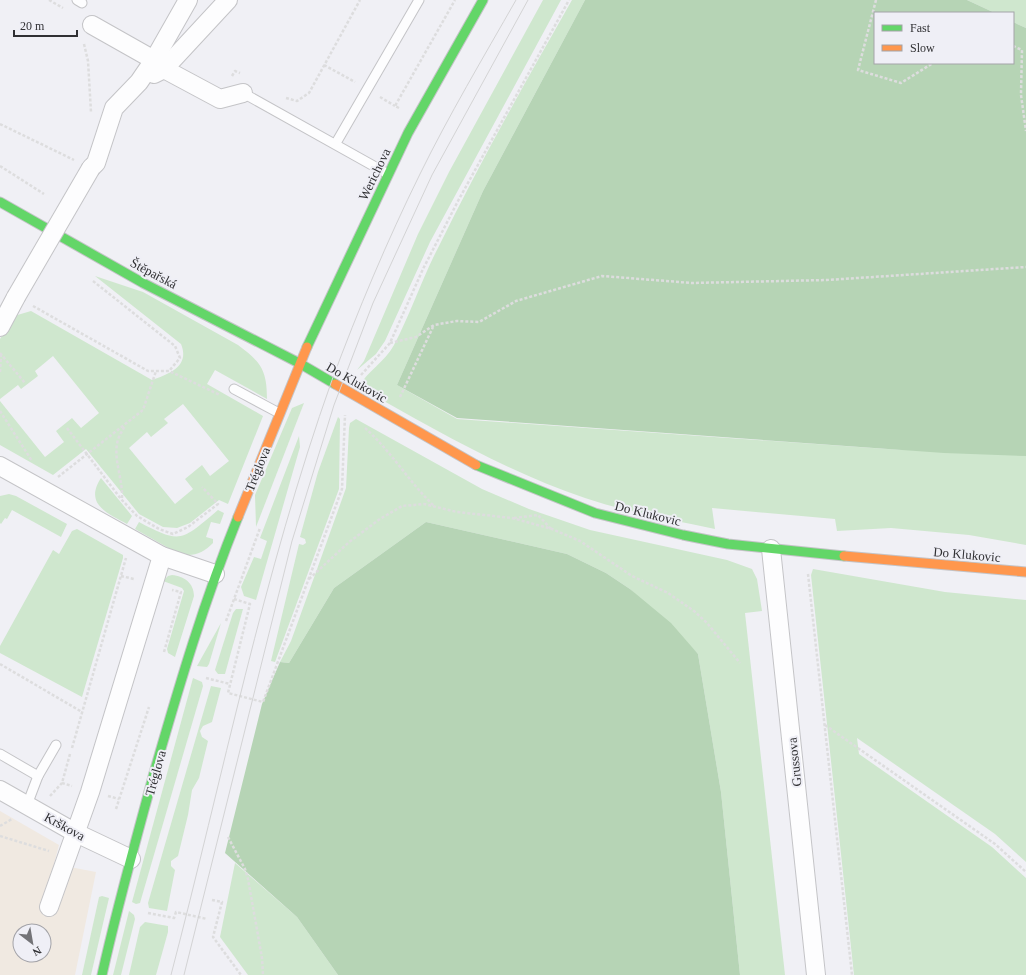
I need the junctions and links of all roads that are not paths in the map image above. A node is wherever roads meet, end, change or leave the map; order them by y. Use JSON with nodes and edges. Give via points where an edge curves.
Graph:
{"nodes":[{"id":1,"x":188,"y":0,"type":"edge"},
{"id":2,"x":228,"y":0,"type":"edge"},
{"id":3,"x":419,"y":0,"type":"edge"},
{"id":4,"x":483,"y":0,"type":"edge"},
{"id":5,"x":92,"y":25,"type":"road end"},
{"id":6,"x":159,"y":65,"type":"junction"},
{"id":7,"x":243,"y":93,"type":"joint"},
{"id":8,"x":336,"y":143,"type":"junction"},
{"id":9,"x":388,"y":174,"type":"junction"},
{"id":10,"x":0,"y":202,"type":"edge"},
{"id":11,"x":0,"y":327,"type":"edge"},
{"id":12,"x":299,"y":363,"type":"junction"},
{"id":13,"x":234,"y":389,"type":"road end"},
{"id":14,"x":279,"y":413,"type":"junction"},
{"id":15,"x":0,"y":466,"type":"edge"},
{"id":16,"x":771,"y":549,"type":"junction"},
{"id":17,"x":162,"y":556,"type":"junction"},
{"id":18,"x":1026,"y":572,"type":"edge"},
{"id":19,"x":215,"y":574,"type":"junction"},
{"id":20,"x":56,"y":745,"type":"dead end"},
{"id":21,"x":0,"y":754,"type":"edge"},
{"id":22,"x":38,"y":776,"type":"junction"},
{"id":23,"x":14,"y":798,"type":"edge"},
{"id":24,"x":74,"y":832,"type":"junction"},
{"id":25,"x":131,"y":859,"type":"junction"},
{"id":26,"x":49,"y":907,"type":"dead end"},
{"id":27,"x":102,"y":975,"type":"edge"},
{"id":28,"x":816,"y":975,"type":"edge"}],
"edges":[{"from":1,"to":6,"type":"street"},
{"from":2,"to":6,"type":"street"},
{"from":3,"to":8,"type":"lane"},
{"from":4,"to":9,"type":"street","name":"Werichova","via":[[408,133]]},
{"from":5,"to":6,"type":"street"},
{"from":6,"to":7,"type":"street","via":[[220,99]]},
{"from":6,"to":11,"type":"street","bridge":true,"via":[[114,108],[96,163]]},
{"from":7,"to":8,"type":"lane"},
{"from":8,"to":9,"type":"lane"},
{"from":9,"to":12,"type":"street","name":"Werichova"},
{"from":10,"to":12,"type":"street","name":"Štěpařská","via":[[144,283]]},
{"from":12,"to":14,"type":"street","name":"Tréglova"},
{"from":12,"to":16,"type":"street","name":"Do Klukovic","via":[[390,417],[500,476],[595,513],[683,535]]},
{"from":13,"to":14,"type":"lane"},
{"from":14,"to":19,"type":"street","name":"Tréglova"},
{"from":15,"to":17,"type":"street"},
{"from":16,"to":18,"type":"street","name":"Do Klukovic"},
{"from":16,"to":28,"type":"street","name":"Grussova"},
{"from":17,"to":19,"type":"street"},
{"from":17,"to":24,"type":"street","via":[[90,792]]},
{"from":19,"to":25,"type":"street","name":"Tréglova","via":[[183,671]]},
{"from":20,"to":22,"type":"lane"},
{"from":21,"to":22,"type":"lane"},
{"from":22,"to":23,"type":"lane"},
{"from":23,"to":24,"type":"street","name":"Krškova"},
{"from":24,"to":25,"type":"street","name":"Krškova"},
{"from":24,"to":26,"type":"street"},
{"from":25,"to":27,"type":"street","name":"Tréglova"}]}
